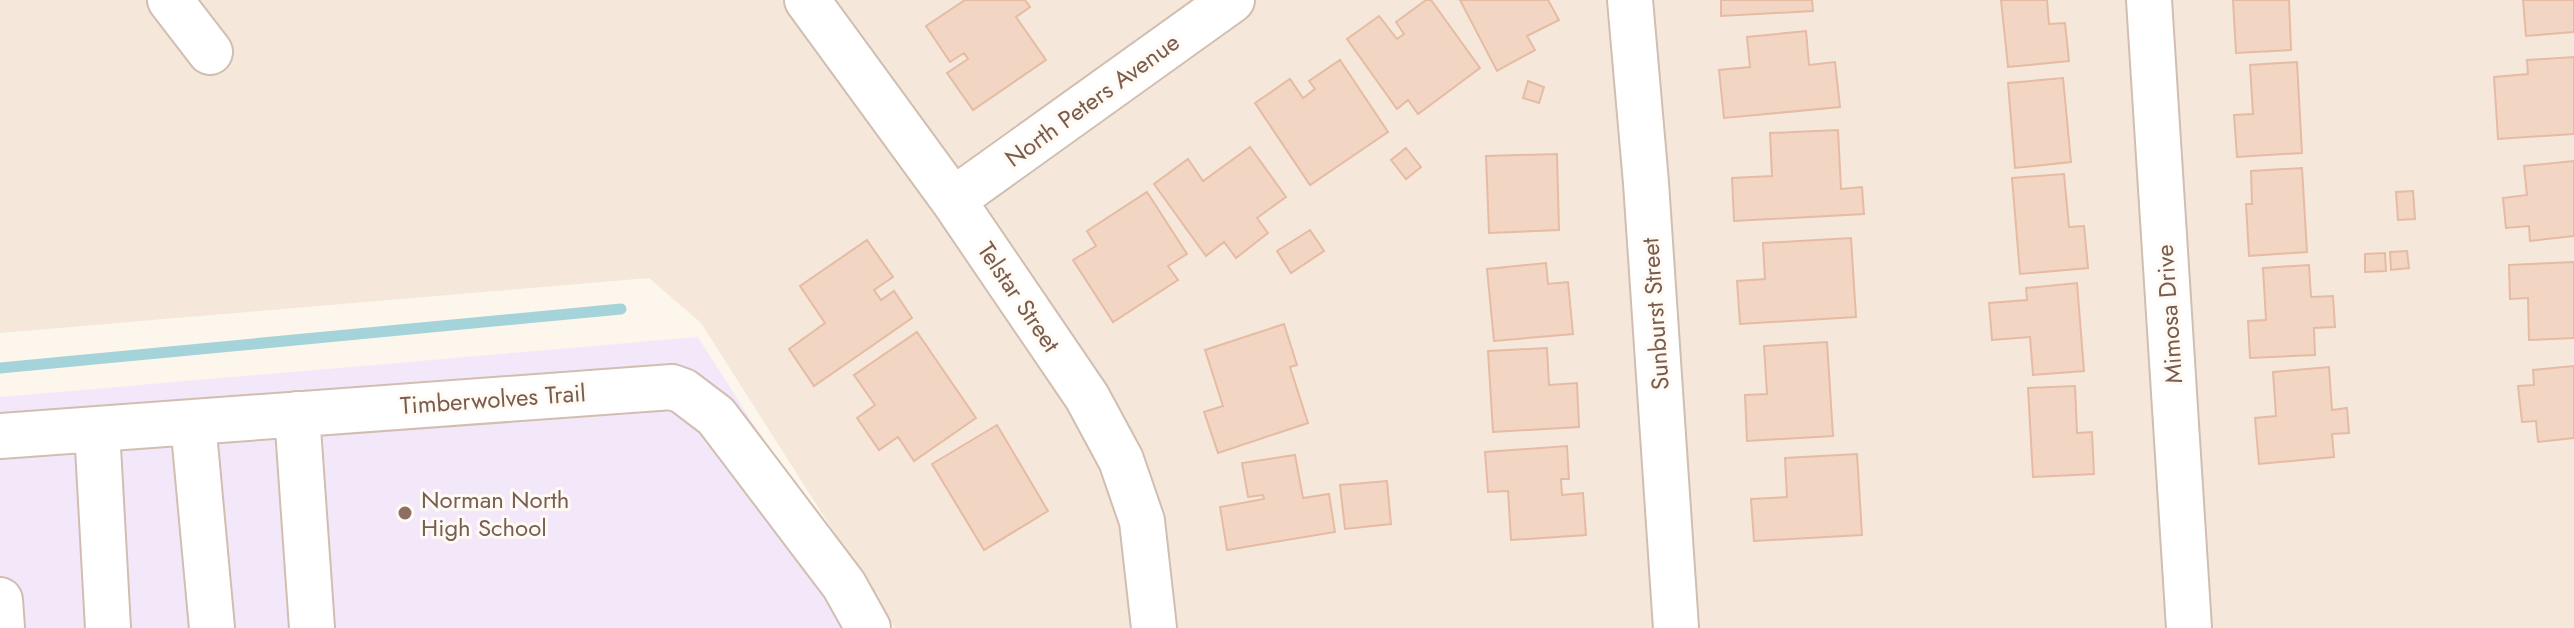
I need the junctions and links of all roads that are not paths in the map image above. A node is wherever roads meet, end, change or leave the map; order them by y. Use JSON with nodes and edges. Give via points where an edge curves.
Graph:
{"nodes":[{"id":1,"x":170,"y":0,"type":"edge"},
{"id":2,"x":807,"y":0,"type":"edge"},
{"id":3,"x":1232,"y":0,"type":"edge"},
{"id":4,"x":1630,"y":0,"type":"edge"},
{"id":5,"x":2149,"y":0,"type":"edge"},
{"id":6,"x":210,"y":52,"type":"dead end"},
{"id":7,"x":953,"y":200,"type":"junction"},
{"id":8,"x":297,"y":414,"type":"junction"},
{"id":9,"x":193,"y":422,"type":"junction"},
{"id":10,"x":97,"y":429,"type":"junction"},
{"id":11,"x":0,"y":436,"type":"edge"},
{"id":12,"x":0,"y":600,"type":"edge"},
{"id":13,"x":2,"y":628,"type":"edge"},
{"id":14,"x":108,"y":628,"type":"edge"},
{"id":15,"x":212,"y":628,"type":"edge"},
{"id":16,"x":312,"y":628,"type":"edge"},
{"id":17,"x":868,"y":628,"type":"edge"},
{"id":18,"x":1154,"y":628,"type":"edge"},
{"id":19,"x":1676,"y":628,"type":"edge"},
{"id":20,"x":2189,"y":628,"type":"edge"}],
"edges":[{"from":1,"to":6,"type":"street"},
{"from":2,"to":7,"type":"street","name":"Telstar Street"},
{"from":3,"to":7,"type":"street","name":"North Peters Avenue"},
{"from":4,"to":19,"type":"street","name":"Sunburst Street"},
{"from":5,"to":20,"type":"street","name":"Mimosa Drive"},
{"from":7,"to":18,"type":"street","name":"Telstar Street","via":[[1087,397],[1121,460],[1142,521]]},
{"from":8,"to":9,"type":"street","name":"Timberwolves Trail"},
{"from":8,"to":16,"type":"street"},
{"from":8,"to":17,"type":"street","name":"Timberwolves Trail","via":[[655,387],[683,391],[716,416],[844,585]]},
{"from":9,"to":10,"type":"street","name":"Timberwolves Trail"},
{"from":9,"to":15,"type":"street"},
{"from":10,"to":11,"type":"street","name":"Timberwolves Trail"},
{"from":10,"to":14,"type":"street"},
{"from":12,"to":13,"type":"street"}]}
